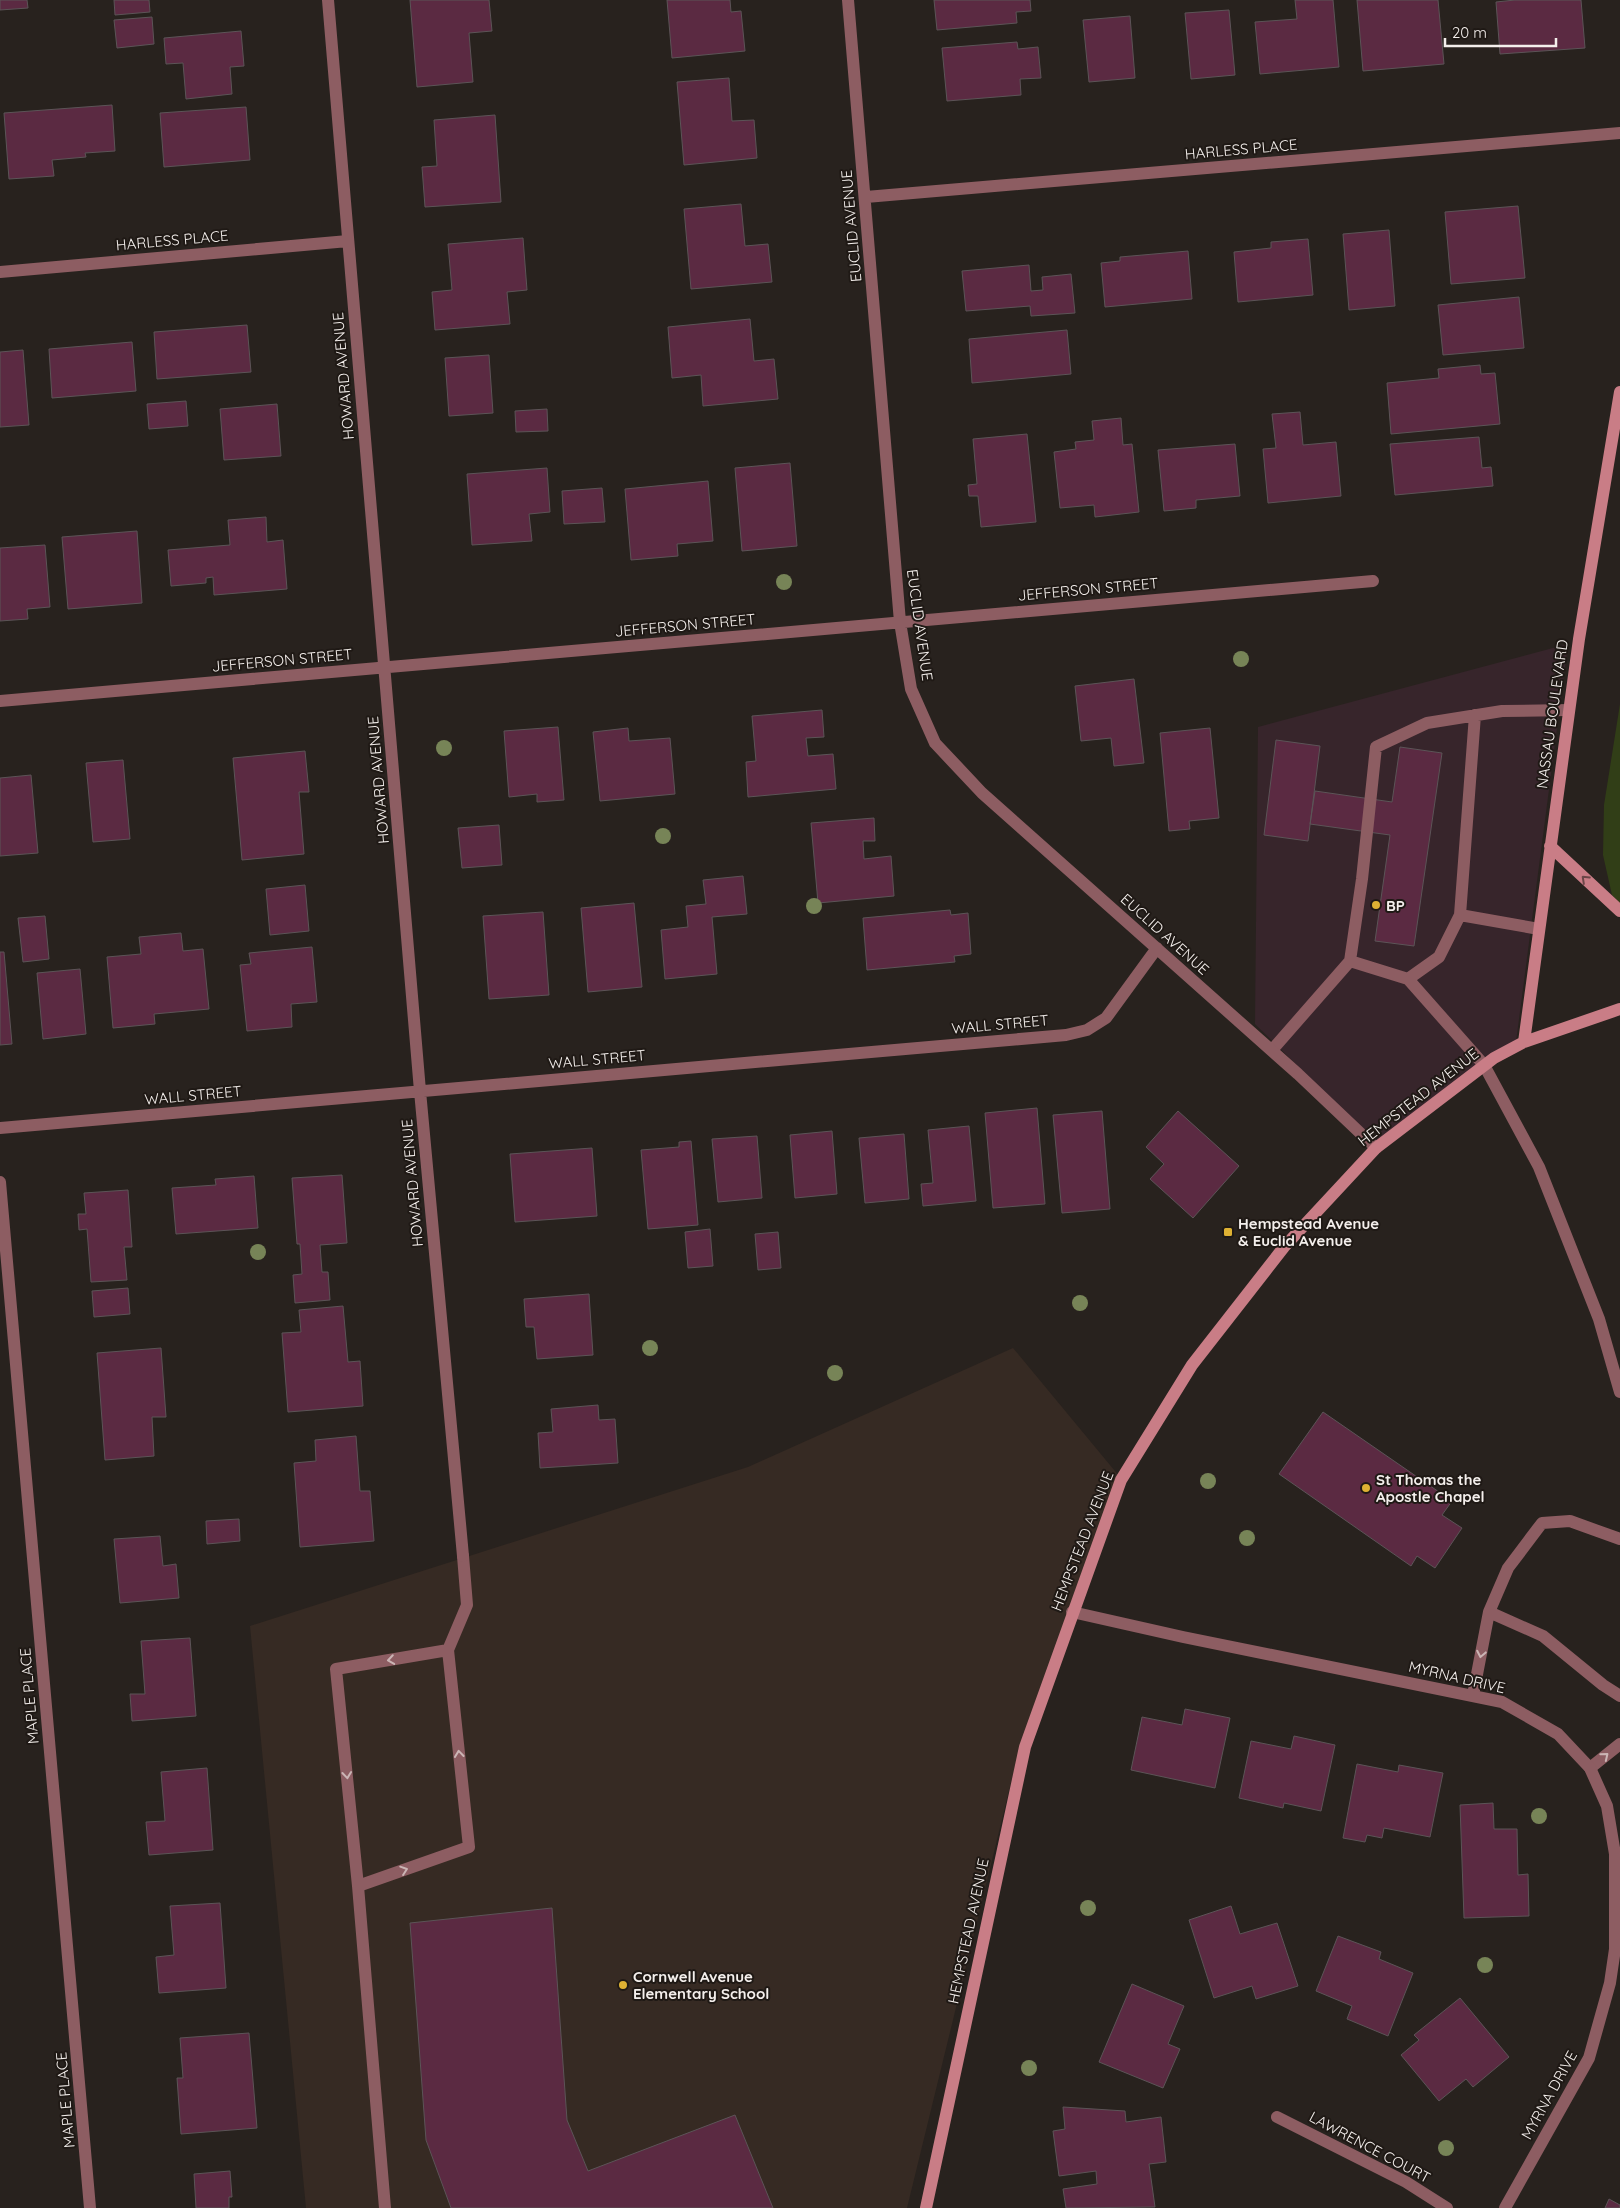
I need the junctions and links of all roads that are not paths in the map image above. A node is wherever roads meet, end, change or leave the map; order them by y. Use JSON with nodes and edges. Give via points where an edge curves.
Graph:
{"nodes":[{"id":1,"x":328,"y":0,"type":"edge"},
{"id":2,"x":848,"y":0,"type":"edge"},
{"id":3,"x":1620,"y":133,"type":"edge"},
{"id":4,"x":866,"y":197,"type":"junction"},
{"id":5,"x":348,"y":241,"type":"junction"},
{"id":6,"x":0,"y":272,"type":"edge"},
{"id":7,"x":1620,"y":392,"type":"edge"},
{"id":8,"x":1373,"y":581,"type":"dead end"},
{"id":9,"x":900,"y":622,"type":"junction"},
{"id":10,"x":385,"y":668,"type":"junction"},
{"id":11,"x":0,"y":701,"type":"edge"},
{"id":12,"x":1570,"y":710,"type":"junction"},
{"id":13,"x":1475,"y":715,"type":"junction"},
{"id":14,"x":1550,"y":846,"type":"junction"},
{"id":15,"x":1620,"y":911,"type":"edge"},
{"id":16,"x":1460,"y":915,"type":"junction"},
{"id":17,"x":1539,"y":929,"type":"junction"},
{"id":18,"x":1156,"y":948,"type":"junction"},
{"id":19,"x":1350,"y":961,"type":"junction"},
{"id":20,"x":1408,"y":979,"type":"junction"},
{"id":21,"x":1620,"y":1009,"type":"edge"},
{"id":22,"x":1524,"y":1042,"type":"junction"},
{"id":23,"x":1272,"y":1050,"type":"junction"},
{"id":24,"x":1484,"y":1065,"type":"junction"},
{"id":25,"x":420,"y":1091,"type":"junction"},
{"id":26,"x":0,"y":1128,"type":"edge"},
{"id":27,"x":1376,"y":1148,"type":"junction"},
{"id":28,"x":0,"y":1182,"type":"edge"},
{"id":29,"x":1620,"y":1392,"type":"edge"},
{"id":30,"x":1620,"y":1538,"type":"edge"},
{"id":31,"x":1072,"y":1612,"type":"junction"},
{"id":32,"x":1489,"y":1612,"type":"junction"},
{"id":33,"x":448,"y":1650,"type":"junction"},
{"id":34,"x":1473,"y":1695,"type":"junction"},
{"id":35,"x":1620,"y":1696,"type":"edge"},
{"id":36,"x":1620,"y":1744,"type":"edge"},
{"id":37,"x":1590,"y":1768,"type":"junction"},
{"id":38,"x":358,"y":1886,"type":"junction"},
{"id":39,"x":1276,"y":2117,"type":"dead end"},
{"id":40,"x":90,"y":2208,"type":"edge"},
{"id":41,"x":385,"y":2208,"type":"edge"},
{"id":42,"x":926,"y":2208,"type":"edge"},
{"id":43,"x":1446,"y":2208,"type":"edge"},
{"id":44,"x":1505,"y":2208,"type":"edge"}],
"edges":[{"from":1,"to":5,"type":"street","name":"HOWARD AVENUE"},
{"from":2,"to":4,"type":"street","name":"EUCLID AVENUE"},
{"from":3,"to":4,"type":"street","name":"HARLESS PLACE"},
{"from":4,"to":9,"type":"street","name":"EUCLID AVENUE"},
{"from":5,"to":6,"type":"street","name":"HARLESS PLACE"},
{"from":5,"to":10,"type":"street","name":"HOWARD AVENUE"},
{"from":7,"to":12,"type":"main road","name":"NASSAU BOULEVARD"},
{"from":8,"to":9,"type":"street","name":"JEFFERSON STREET"},
{"from":9,"to":10,"type":"street","name":"JEFFERSON STREET"},
{"from":9,"to":18,"type":"street","name":"EUCLID AVENUE","via":[[911,689],[935,743],[982,793]]},
{"from":10,"to":11,"type":"street","name":"JEFFERSON STREET"},
{"from":10,"to":25,"type":"street","name":"HOWARD AVENUE"},
{"from":12,"to":13,"type":"street","via":[[1502,711]]},
{"from":12,"to":14,"type":"main road","name":"NASSAU BOULEVARD"},
{"from":13,"to":16,"type":"street"},
{"from":13,"to":19,"type":"street","via":[[1427,724],[1376,747]]},
{"from":15,"to":14,"type":"main road","one_way":true},
{"from":14,"to":17,"type":"main road","name":"NASSAU BOULEVARD"},
{"from":16,"to":17,"type":"street"},
{"from":16,"to":20,"type":"street","via":[[1439,957]]},
{"from":17,"to":22,"type":"main road","name":"NASSAU BOULEVARD"},
{"from":18,"to":23,"type":"street","name":"EUCLID AVENUE"},
{"from":18,"to":25,"type":"street","name":"WALL STREET","via":[[1106,1018],[1087,1030],[1066,1035]]},
{"from":19,"to":20,"type":"street"},
{"from":19,"to":23,"type":"street"},
{"from":20,"to":24,"type":"street"},
{"from":21,"to":22,"type":"main road","name":"HEMPSTEAD AVENUE"},
{"from":22,"to":24,"type":"main road","name":"HEMPSTEAD AVENUE"},
{"from":23,"to":27,"type":"street","name":"EUCLID AVENUE"},
{"from":24,"to":27,"type":"main road","name":"HEMPSTEAD AVENUE"},
{"from":24,"to":29,"type":"street","via":[[1539,1167],[1599,1319]]},
{"from":25,"to":26,"type":"street","name":"WALL STREET"},
{"from":25,"to":33,"type":"street","name":"HOWARD AVENUE","via":[[467,1605]]},
{"from":27,"to":31,"type":"main road","name":"HEMPSTEAD AVENUE","via":[[1284,1247],[1192,1365],[1121,1480]]},
{"from":28,"to":40,"type":"street","name":"MAPLE PLACE"},
{"from":30,"to":32,"type":"street","via":[[1570,1521],[1542,1524],[1508,1568]]},
{"from":31,"to":34,"type":"street","name":"MYRNA DRIVE"},
{"from":31,"to":42,"type":"main road","name":"HEMPSTEAD AVENUE","via":[[1025,1747]]},
{"from":32,"to":34,"type":"street","one_way":true},
{"from":32,"to":35,"type":"street","via":[[1543,1636],[1603,1686]]},
{"from":38,"to":33,"type":"street","one_way":true,"via":[[469,1848]]},
{"from":33,"to":38,"type":"street","one_way":true,"via":[[336,1669]]},
{"from":34,"to":37,"type":"street","name":"MYRNA DRIVE","via":[[1502,1702],[1558,1734]]},
{"from":37,"to":36,"type":"street","one_way":true},
{"from":37,"to":44,"type":"street","name":"MYRNA DRIVE","via":[[1607,1806],[1615,1854],[1615,1949],[1610,1983],[1589,2058]]},
{"from":38,"to":41,"type":"street"},
{"from":39,"to":43,"type":"street","name":"LAWRENCE COURT","via":[[1390,2173]]}]}
